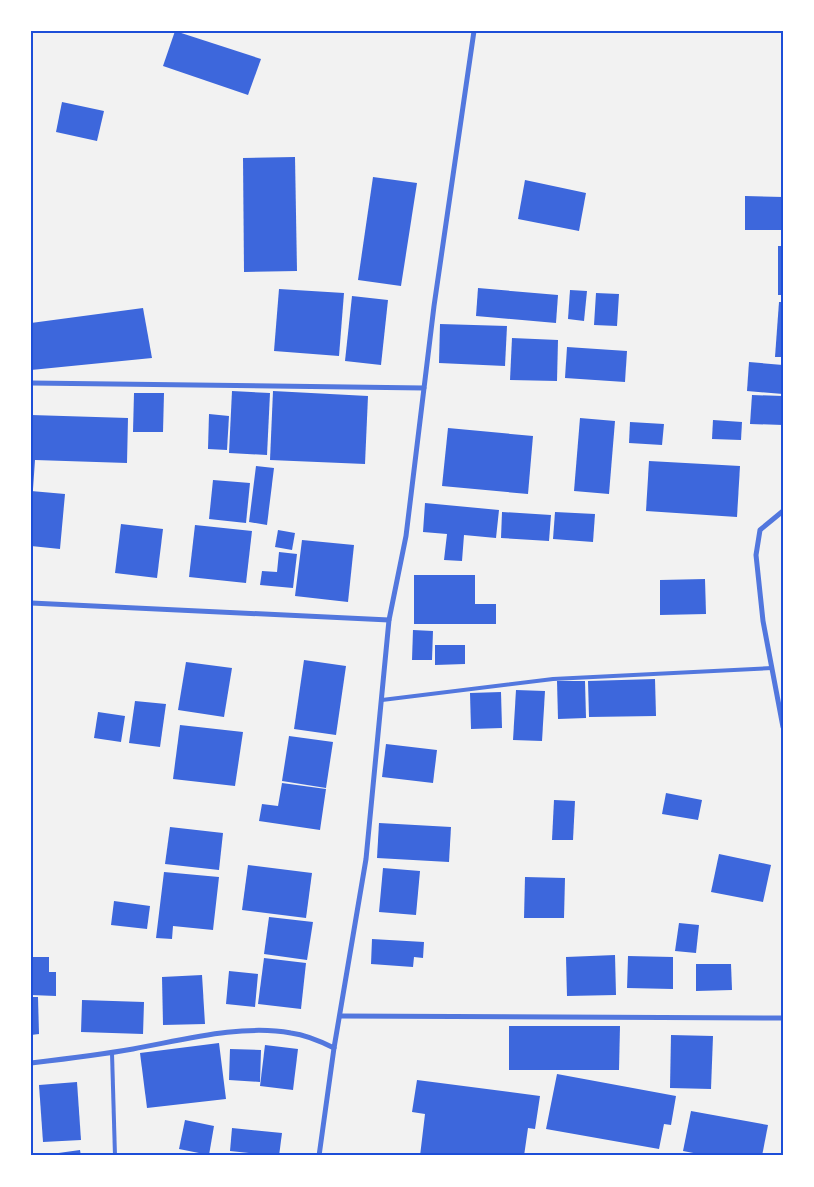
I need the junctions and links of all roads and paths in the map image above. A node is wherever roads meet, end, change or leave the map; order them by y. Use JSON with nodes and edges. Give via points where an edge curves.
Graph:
{"nodes":[{"id":1,"x":474,"y":31,"type":"edge"},
{"id":2,"x":31,"y":383,"type":"edge"},
{"id":3,"x":424,"y":388,"type":"junction"},
{"id":4,"x":783,"y":511,"type":"edge"},
{"id":5,"x":31,"y":603,"type":"edge"},
{"id":6,"x":389,"y":620,"type":"junction"},
{"id":7,"x":772,"y":668,"type":"junction"},
{"id":8,"x":382,"y":700,"type":"junction"},
{"id":9,"x":783,"y":727,"type":"edge"},
{"id":10,"x":340,"y":1016,"type":"junction"},
{"id":11,"x":783,"y":1018,"type":"edge"},
{"id":12,"x":334,"y":1048,"type":"junction"},
{"id":13,"x":112,"y":1053,"type":"junction"},
{"id":14,"x":31,"y":1063,"type":"edge"},
{"id":15,"x":116,"y":1156,"type":"edge"},
{"id":16,"x":319,"y":1156,"type":"edge"}],
"edges":[{"from":1,"to":3,"type":"street"},
{"from":2,"to":3,"type":"street"},
{"from":3,"to":6,"type":"street","via":[[406,536]]},
{"from":4,"to":7,"type":"street","via":[[760,530],[756,555],[762,621]]},
{"from":5,"to":6,"type":"street"},
{"from":6,"to":8,"type":"street"},
{"from":7,"to":8,"type":"lane","via":[[554,679]]},
{"from":7,"to":9,"type":"street"},
{"from":8,"to":10,"type":"street","via":[[366,859]]},
{"from":10,"to":11,"type":"street"},
{"from":10,"to":12,"type":"street"},
{"from":12,"to":13,"type":"street","via":[[291,1032],[253,1030]]},
{"from":12,"to":16,"type":"street"},
{"from":13,"to":14,"type":"street"},
{"from":13,"to":15,"type":"lane"}]}
